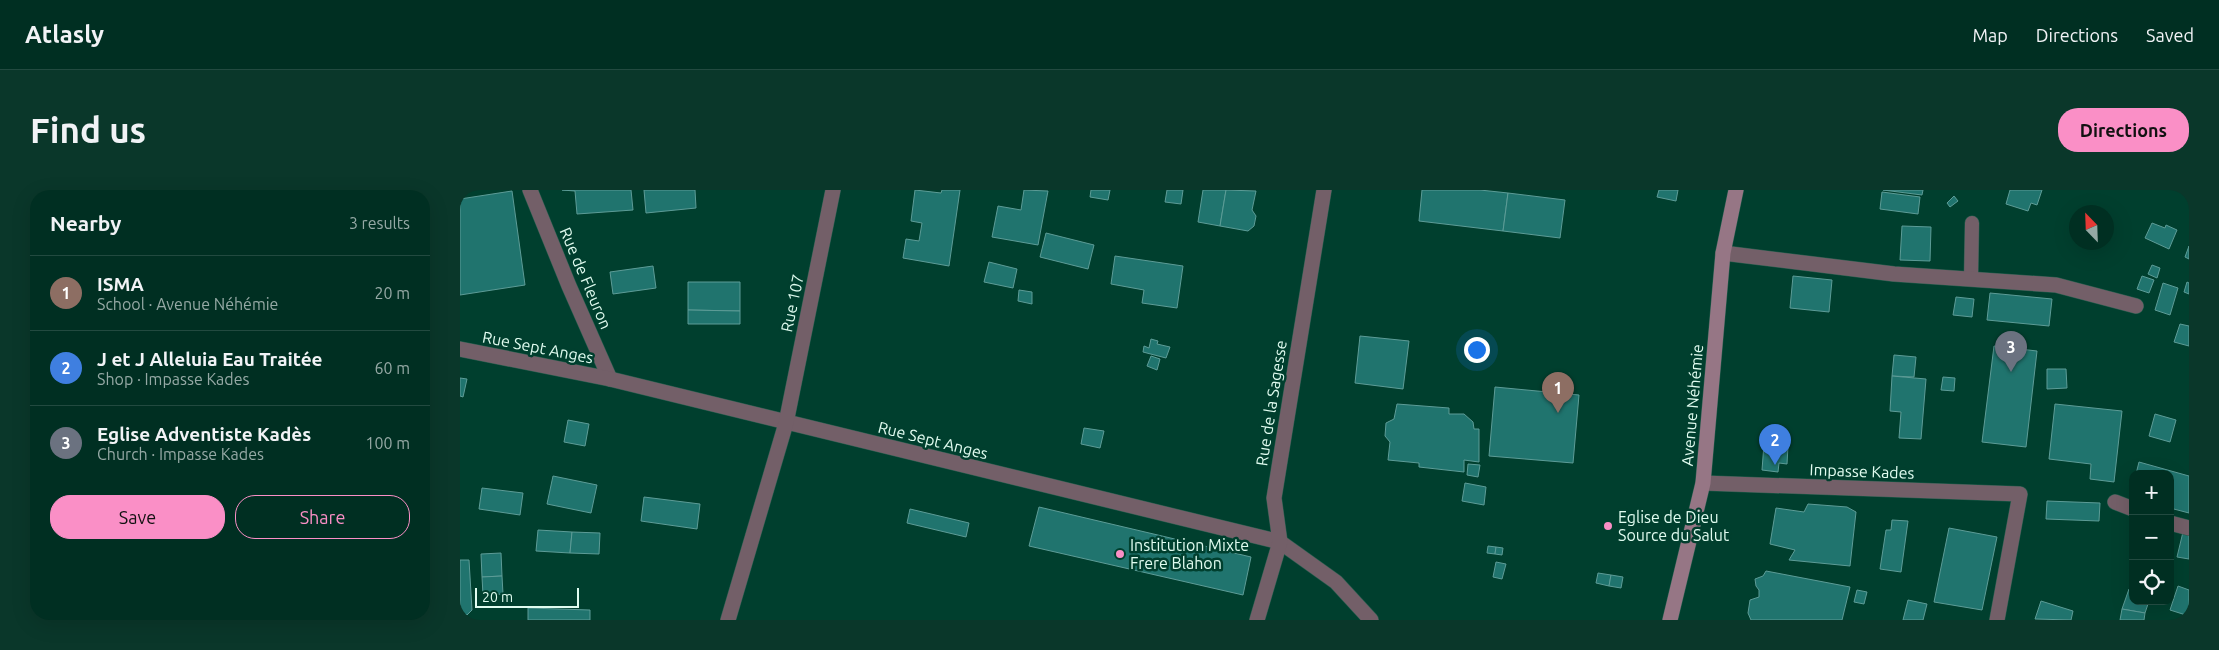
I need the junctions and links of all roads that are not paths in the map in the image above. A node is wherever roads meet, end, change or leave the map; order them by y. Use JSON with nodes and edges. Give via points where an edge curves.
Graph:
{"nodes":[{"id":1,"x":530,"y":190,"type":"edge"},
{"id":2,"x":833,"y":190,"type":"edge"},
{"id":3,"x":1324,"y":190,"type":"edge"},
{"id":4,"x":1736,"y":190,"type":"edge"},
{"id":5,"x":1972,"y":223,"type":"dead end"},
{"id":6,"x":1724,"y":254,"type":"junction"},
{"id":7,"x":1971,"y":279,"type":"junction"},
{"id":8,"x":2136,"y":306,"type":"dead end"},
{"id":9,"x":460,"y":349,"type":"edge"},
{"id":10,"x":610,"y":379,"type":"junction"},
{"id":11,"x":786,"y":423,"type":"junction"},
{"id":12,"x":1703,"y":483,"type":"junction"},
{"id":13,"x":2115,"y":502,"type":"dead end"},
{"id":14,"x":2129,"y":507,"type":"edge"},
{"id":15,"x":2174,"y":524,"type":"edge"},
{"id":16,"x":2189,"y":528,"type":"edge"},
{"id":17,"x":1280,"y":542,"type":"junction"},
{"id":18,"x":728,"y":620,"type":"edge"},
{"id":19,"x":1258,"y":620,"type":"edge"},
{"id":20,"x":1371,"y":620,"type":"edge"},
{"id":21,"x":1670,"y":620,"type":"edge"},
{"id":22,"x":1997,"y":620,"type":"edge"}],
"edges":[{"from":1,"to":10,"type":"street","name":"Rue de Fleuron"},
{"from":2,"to":11,"type":"street","name":"Rue 107"},
{"from":3,"to":17,"type":"street","name":"Rue de la Sagesse","via":[[1274,498]]},
{"from":4,"to":6,"type":"street","name":"Avenue Néhémie"},
{"from":5,"to":7,"type":"lane"},
{"from":6,"to":7,"type":"street","via":[[1894,274]]},
{"from":6,"to":12,"type":"street","name":"Avenue Néhémie"},
{"from":7,"to":8,"type":"street","via":[[2056,285]]},
{"from":9,"to":10,"type":"street","name":"Rue Sept Anges"},
{"from":10,"to":11,"type":"street","name":"Rue Sept Anges"},
{"from":11,"to":17,"type":"street","name":"Rue Sept Anges"},
{"from":11,"to":18,"type":"street","name":"Rue 107"},
{"from":12,"to":21,"type":"street","name":"Avenue Néhémie"},
{"from":12,"to":22,"type":"street","name":"Impasse Kades","via":[[2020,494]]},
{"from":13,"to":14,"type":"street"},
{"from":15,"to":16,"type":"street"},
{"from":17,"to":19,"type":"street","name":"Rue de la Sagesse"},
{"from":17,"to":20,"type":"street","name":"Rue Sept Anges","via":[[1336,582]]}]}
